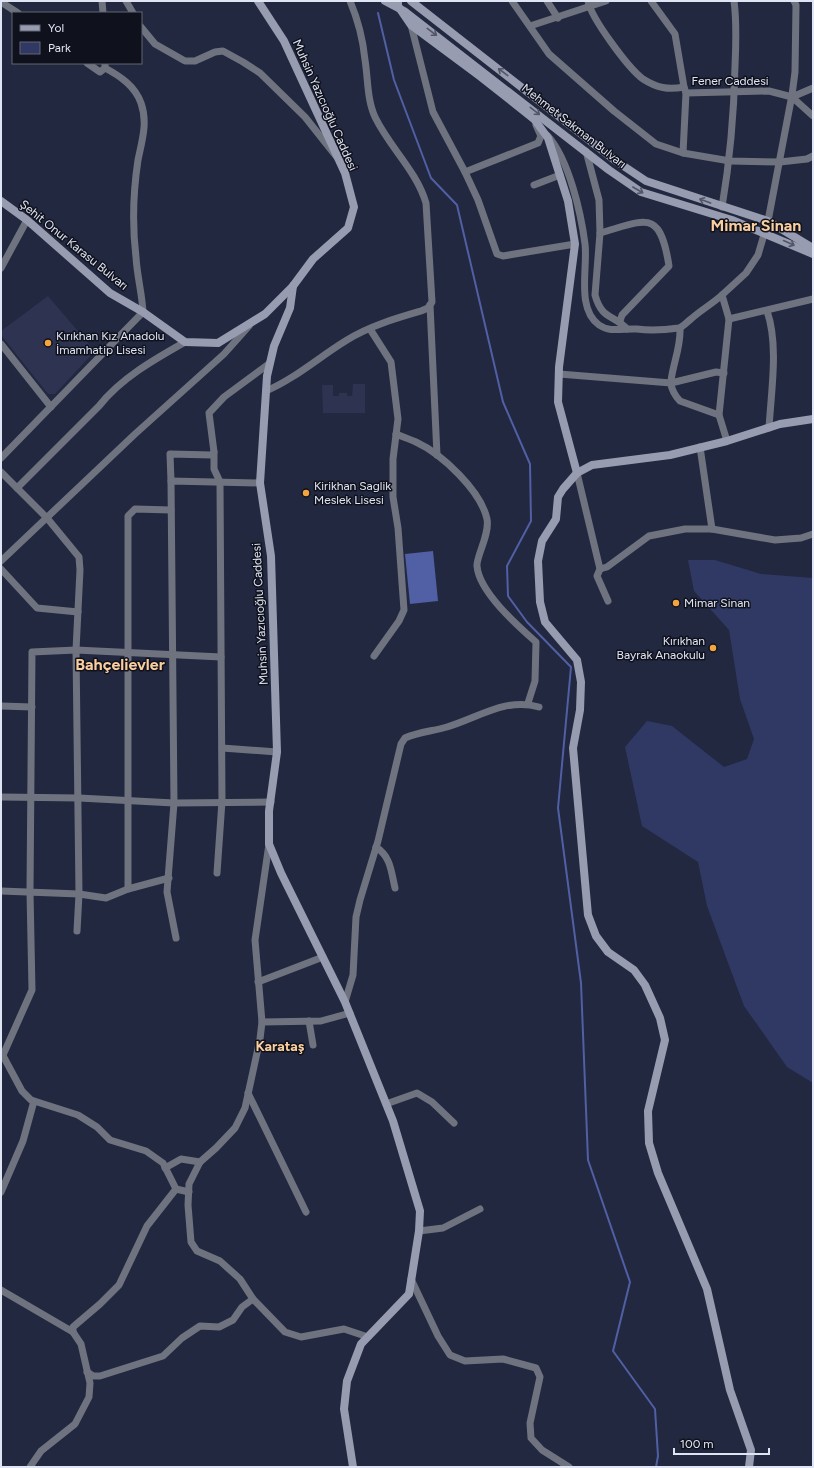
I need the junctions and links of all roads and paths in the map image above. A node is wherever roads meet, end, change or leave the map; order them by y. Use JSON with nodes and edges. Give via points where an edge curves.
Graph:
{"nodes":[{"id":1,"x":102,"y":1,"type":"edge"},
{"id":2,"x":126,"y":1,"type":"edge"},
{"id":3,"x":258,"y":1,"type":"edge"},
{"id":4,"x":350,"y":1,"type":"edge"},
{"id":5,"x":385,"y":1,"type":"edge"},
{"id":6,"x":410,"y":1,"type":"edge"},
{"id":7,"x":512,"y":1,"type":"edge"},
{"id":8,"x":547,"y":1,"type":"edge"},
{"id":9,"x":606,"y":1,"type":"edge"},
{"id":10,"x":652,"y":1,"type":"edge"},
{"id":11,"x":734,"y":1,"type":"edge"},
{"id":12,"x":1,"y":2,"type":"edge"},
{"id":13,"x":796,"y":2,"type":"edge"},
{"id":14,"x":589,"y":4,"type":"edge"},
{"id":15,"x":399,"y":5,"type":"edge"},
{"id":16,"x":16,"y":12,"type":"edge"},
{"id":17,"x":103,"y":12,"type":"edge"},
{"id":18,"x":133,"y":12,"type":"edge"},
{"id":19,"x":558,"y":18,"type":"junction"},
{"id":20,"x":411,"y":25,"type":"junction"},
{"id":21,"x":530,"y":26,"type":"junction"},
{"id":22,"x":142,"y":28,"type":"edge"},
{"id":23,"x":88,"y":64,"type":"edge"},
{"id":24,"x":105,"y":65,"type":"edge"},
{"id":25,"x":813,"y":88,"type":"edge"},
{"id":26,"x":685,"y":90,"type":"junction"},
{"id":27,"x":734,"y":92,"type":"junction"},
{"id":28,"x":792,"y":97,"type":"junction"},
{"id":29,"x":813,"y":116,"type":"edge"},
{"id":30,"x":534,"y":120,"type":"junction"},
{"id":31,"x":586,"y":152,"type":"junction"},
{"id":32,"x":682,"y":153,"type":"junction"},
{"id":33,"x":813,"y":156,"type":"edge"},
{"id":34,"x":337,"y":158,"type":"junction"},
{"id":35,"x":730,"y":161,"type":"junction"},
{"id":36,"x":780,"y":162,"type":"junction"},
{"id":37,"x":465,"y":172,"type":"junction"},
{"id":38,"x":560,"y":175,"type":"junction"},
{"id":39,"x":534,"y":185,"type":"dead end"},
{"id":40,"x":1,"y":201,"type":"edge"},
{"id":41,"x":722,"y":207,"type":"junction"},
{"id":42,"x":27,"y":220,"type":"junction"},
{"id":43,"x":768,"y":221,"type":"junction"},
{"id":44,"x":764,"y":232,"type":"junction"},
{"id":45,"x":600,"y":233,"type":"junction"},
{"id":46,"x":575,"y":244,"type":"junction"},
{"id":47,"x":811,"y":244,"type":"edge"},
{"id":48,"x":813,"y":254,"type":"edge"},
{"id":49,"x":1,"y":268,"type":"edge"},
{"id":50,"x":293,"y":286,"type":"junction"},
{"id":51,"x":722,"y":295,"type":"junction"},
{"id":52,"x":813,"y":299,"type":"edge"},
{"id":53,"x":430,"y":305,"type":"junction"},
{"id":54,"x":766,"y":311,"type":"junction"},
{"id":55,"x":143,"y":312,"type":"junction"},
{"id":56,"x":730,"y":319,"type":"junction"},
{"id":57,"x":253,"y":321,"type":"junction"},
{"id":58,"x":620,"y":321,"type":"junction"},
{"id":59,"x":680,"y":328,"type":"junction"},
{"id":60,"x":370,"y":329,"type":"junction"},
{"id":61,"x":627,"y":329,"type":"junction"},
{"id":62,"x":185,"y":342,"type":"junction"},
{"id":63,"x":1,"y":344,"type":"edge"},
{"id":64,"x":270,"y":363,"type":"junction"},
{"id":65,"x":724,"y":372,"type":"junction"},
{"id":66,"x":559,"y":374,"type":"junction"},
{"id":67,"x":670,"y":383,"type":"junction"},
{"id":68,"x":266,"y":391,"type":"junction"},
{"id":69,"x":51,"y":407,"type":"junction"},
{"id":70,"x":719,"y":415,"type":"junction"},
{"id":71,"x":813,"y":419,"type":"edge"},
{"id":72,"x":769,"y":428,"type":"junction"},
{"id":73,"x":396,"y":434,"type":"junction"},
{"id":74,"x":727,"y":441,"type":"junction"},
{"id":75,"x":700,"y":447,"type":"junction"},
{"id":76,"x":214,"y":452,"type":"junction"},
{"id":77,"x":437,"y":455,"type":"junction"},
{"id":78,"x":1,"y":458,"type":"edge"},
{"id":79,"x":1,"y":472,"type":"edge"},
{"id":80,"x":577,"y":473,"type":"junction"},
{"id":81,"x":171,"y":481,"type":"junction"},
{"id":82,"x":220,"y":482,"type":"junction"},
{"id":83,"x":260,"y":483,"type":"junction"},
{"id":84,"x":17,"y":488,"type":"junction"},
{"id":85,"x":171,"y":510,"type":"junction"},
{"id":86,"x":47,"y":518,"type":"junction"},
{"id":87,"x":712,"y":529,"type":"junction"},
{"id":88,"x":813,"y":534,"type":"edge"},
{"id":89,"x":1,"y":561,"type":"edge"},
{"id":90,"x":1,"y":569,"type":"edge"},
{"id":91,"x":600,"y":569,"type":"junction"},
{"id":92,"x":608,"y":601,"type":"dead end"},
{"id":93,"x":78,"y":612,"type":"junction"},
{"id":94,"x":76,"y":650,"type":"junction"},
{"id":95,"x":128,"y":654,"type":"junction"},
{"id":96,"x":174,"y":656,"type":"junction"},
{"id":97,"x":374,"y":656,"type":"dead end"},
{"id":98,"x":221,"y":657,"type":"junction"},
{"id":99,"x":528,"y":703,"type":"junction"},
{"id":100,"x":1,"y":706,"type":"edge"},
{"id":101,"x":539,"y":706,"type":"dead end"},
{"id":102,"x":32,"y":707,"type":"junction"},
{"id":103,"x":222,"y":748,"type":"junction"},
{"id":104,"x":278,"y":752,"type":"junction"},
{"id":105,"x":1,"y":797,"type":"edge"},
{"id":106,"x":32,"y":798,"type":"junction"},
{"id":107,"x":79,"y":798,"type":"junction"},
{"id":108,"x":128,"y":801,"type":"junction"},
{"id":109,"x":222,"y":801,"type":"junction"},
{"id":110,"x":270,"y":802,"type":"junction"},
{"id":111,"x":174,"y":803,"type":"junction"},
{"id":112,"x":269,"y":844,"type":"junction"},
{"id":113,"x":376,"y":847,"type":"junction"},
{"id":114,"x":217,"y":873,"type":"dead end"},
{"id":115,"x":169,"y":878,"type":"junction"},
{"id":116,"x":395,"y":888,"type":"dead end"},
{"id":117,"x":128,"y":889,"type":"junction"},
{"id":118,"x":1,"y":891,"type":"edge"},
{"id":119,"x":30,"y":892,"type":"junction"},
{"id":120,"x":79,"y":894,"type":"junction"},
{"id":121,"x":77,"y":931,"type":"dead end"},
{"id":122,"x":176,"y":938,"type":"dead end"},
{"id":123,"x":323,"y":957,"type":"junction"},
{"id":124,"x":258,"y":982,"type":"junction"},
{"id":125,"x":345,"y":1002,"type":"junction"},
{"id":126,"x":350,"y":1013,"type":"junction"},
{"id":127,"x":309,"y":1021,"type":"junction"},
{"id":128,"x":262,"y":1022,"type":"junction"},
{"id":129,"x":313,"y":1045,"type":"dead end"},
{"id":130,"x":2,"y":1053,"type":"edge"},
{"id":131,"x":248,"y":1092,"type":"junction"},
{"id":132,"x":34,"y":1101,"type":"junction"},
{"id":133,"x":386,"y":1104,"type":"junction"},
{"id":134,"x":454,"y":1123,"type":"dead end"},
{"id":135,"x":200,"y":1162,"type":"junction"},
{"id":136,"x":165,"y":1168,"type":"junction"},
{"id":137,"x":176,"y":1189,"type":"junction"},
{"id":138,"x":1,"y":1192,"type":"edge"},
{"id":139,"x":189,"y":1192,"type":"junction"},
{"id":140,"x":480,"y":1209,"type":"dead end"},
{"id":141,"x":306,"y":1212,"type":"dead end"},
{"id":142,"x":419,"y":1231,"type":"junction"},
{"id":143,"x":411,"y":1279,"type":"junction"},
{"id":144,"x":1,"y":1290,"type":"edge"},
{"id":145,"x":253,"y":1299,"type":"junction"},
{"id":146,"x":73,"y":1332,"type":"junction"},
{"id":147,"x":368,"y":1337,"type":"junction"},
{"id":148,"x":87,"y":1372,"type":"junction"},
{"id":149,"x":30,"y":1467,"type":"edge"},
{"id":150,"x":353,"y":1467,"type":"edge"},
{"id":151,"x":569,"y":1467,"type":"edge"},
{"id":152,"x":749,"y":1467,"type":"edge"}],
"edges":[{"from":1,"to":17,"type":"street"},
{"from":2,"to":18,"type":"street"},
{"from":3,"to":34,"type":"street","name":"Muhsin Yazıcıoğlu Caddesi","via":[[284,41]]},
{"from":4,"to":53,"type":"street","via":[[362,38],[375,116],[414,174],[422,188],[426,203],[432,292]]},
{"from":5,"to":15,"type":"street"},
{"from":6,"to":15,"type":"street","name":"Mehmet Sakman Bulvarı","via":[[408,7]]},
{"from":41,"to":6,"type":"street","name":"Mehmet Sakman Bulvarı","one_way":true,"via":[[646,181],[616,161]]},
{"from":7,"to":21,"type":"street"},
{"from":8,"to":19,"type":"street"},
{"from":9,"to":14,"type":"street"},
{"from":10,"to":26,"type":"street","via":[[675,34]]},
{"from":11,"to":27,"type":"street"},
{"from":12,"to":16,"type":"street"},
{"from":13,"to":28,"type":"street"},
{"from":14,"to":19,"type":"street"},
{"from":14,"to":26,"type":"street","name":"Fener Caddesi","via":[[619,52],[643,78],[668,90]]},
{"from":15,"to":20,"type":"street"},
{"from":15,"to":31,"type":"street","name":"Mehmet Sakman Bulvarı","one_way":true},
{"from":19,"to":21,"type":"street"},
{"from":20,"to":30,"type":"street"},
{"from":20,"to":37,"type":"street","via":[[433,112]]},
{"from":21,"to":32,"type":"street","via":[[549,54],[614,111],[656,144]]},
{"from":22,"to":34,"type":"street","via":[[155,44],[185,61],[195,61],[223,51],[243,62],[264,77],[305,117]]},
{"from":23,"to":24,"type":"street","via":[[100,72]]},
{"from":24,"to":55,"type":"street","via":[[133,89],[141,103],[145,122],[133,200],[136,259]]},
{"from":25,"to":28,"type":"street"},
{"from":26,"to":27,"type":"street","name":"Fener Caddesi"},
{"from":26,"to":32,"type":"street"},
{"from":27,"to":28,"type":"street","name":"Fener Caddesi","via":[[769,91]]},
{"from":27,"to":35,"type":"street"},
{"from":28,"to":29,"type":"street"},
{"from":28,"to":36,"type":"street"},
{"from":30,"to":37,"type":"street","via":[[541,136],[538,143]]},
{"from":30,"to":38,"type":"street","via":[[548,138]]},
{"from":30,"to":61,"type":"street","via":[[555,144],[571,182],[585,246],[584,281],[589,312],[598,325],[611,331]]},
{"from":31,"to":44,"type":"street","name":"Mehmet Sakman Bulvarı","one_way":true,"via":[[640,192]]},
{"from":31,"to":45,"type":"street","via":[[599,200]]},
{"from":32,"to":35,"type":"street"},
{"from":33,"to":36,"type":"street"},
{"from":34,"to":50,"type":"street","name":"Muhsin Yazıcıoğlu Caddesi","via":[[354,207],[348,228],[313,260]]},
{"from":35,"to":36,"type":"street"},
{"from":35,"to":41,"type":"street"},
{"from":36,"to":43,"type":"street"},
{"from":37,"to":46,"type":"street","via":[[478,200],[496,254],[503,256]]},
{"from":38,"to":39,"type":"street"},
{"from":38,"to":46,"type":"street","via":[[568,201]]},
{"from":40,"to":42,"type":"street","name":"Şehit Onur Karasu Bulvarı"},
{"from":41,"to":43,"type":"street","name":"Mehmet Sakman Bulvarı"},
{"from":42,"to":49,"type":"street"},
{"from":42,"to":55,"type":"street","name":"Şehit Onur Karasu Bulvarı","via":[[110,293]]},
{"from":43,"to":44,"type":"street"},
{"from":43,"to":47,"type":"street","name":"Mehmet Sakman Bulvarı"},
{"from":44,"to":48,"type":"street","name":"Mehmet Sakman Bulvarı","one_way":true},
{"from":44,"to":51,"type":"street","via":[[758,255],[746,273]]},
{"from":45,"to":58,"type":"street","via":[[596,295],[598,304],[604,314]]},
{"from":45,"to":58,"type":"street","via":[[642,221],[655,225],[666,246],[669,266],[622,315]]},
{"from":46,"to":66,"type":"street"},
{"from":50,"to":57,"type":"street","via":[[265,314]]},
{"from":50,"to":64,"type":"street","name":"Muhsin Yazıcıoğlu Caddesi","via":[[290,308],[274,346]]},
{"from":51,"to":56,"type":"street"},
{"from":51,"to":59,"type":"street"},
{"from":52,"to":54,"type":"street"},
{"from":53,"to":60,"type":"street","via":[[422,311]]},
{"from":53,"to":77,"type":"street"},
{"from":54,"to":56,"type":"street"},
{"from":54,"to":72,"type":"street","via":[[771,324],[773,349]]},
{"from":55,"to":62,"type":"street","name":"Şehit Onur Karasu Bulvarı"},
{"from":55,"to":69,"type":"street"},
{"from":56,"to":65,"type":"street"},
{"from":57,"to":62,"type":"street","via":[[218,343]]},
{"from":57,"to":86,"type":"street","via":[[224,354],[134,434]]},
{"from":58,"to":61,"type":"street"},
{"from":59,"to":61,"type":"street","via":[[653,331]]},
{"from":59,"to":67,"type":"street","via":[[677,360]]},
{"from":60,"to":68,"type":"street","via":[[347,340],[298,375]]},
{"from":60,"to":73,"type":"street","via":[[391,362],[398,419]]},
{"from":62,"to":84,"type":"street","via":[[152,361],[108,394]]},
{"from":63,"to":69,"type":"street"},
{"from":64,"to":68,"type":"street","name":"Muhsin Yazıcıoğlu Caddesi"},
{"from":64,"to":76,"type":"street","via":[[224,397],[209,413]]},
{"from":65,"to":67,"type":"street"},
{"from":65,"to":70,"type":"street"},
{"from":66,"to":67,"type":"street"},
{"from":66,"to":80,"type":"street","via":[[558,402]]},
{"from":67,"to":70,"type":"street","via":[[680,401]]},
{"from":68,"to":83,"type":"street","name":"Muhsin Yazıcıoğlu Caddesi"},
{"from":69,"to":78,"type":"street"},
{"from":70,"to":74,"type":"street"},
{"from":71,"to":72,"type":"street"},
{"from":72,"to":74,"type":"street"},
{"from":73,"to":77,"type":"street","via":[[417,442]]},
{"from":73,"to":97,"type":"street","via":[[393,497],[404,610]]},
{"from":74,"to":75,"type":"street"},
{"from":75,"to":80,"type":"street","via":[[670,455],[592,465]]},
{"from":75,"to":87,"type":"street"},
{"from":76,"to":81,"type":"street","via":[[212,455],[170,454]]},
{"from":76,"to":82,"type":"street","via":[[214,469]]},
{"from":77,"to":99,"type":"street","via":[[474,491],[487,520],[484,545],[476,566],[482,583],[505,613],[536,642],[535,681]]},
{"from":79,"to":84,"type":"street"},
{"from":80,"to":91,"type":"street"},
{"from":80,"to":152,"type":"street","via":[[558,497],[556,519],[542,542],[538,562],[540,602],[545,622],[577,660],[581,682],[580,710],[573,748],[588,915],[596,936],[608,952],[634,970],[645,985],[660,1018],[665,1040],[648,1111],[649,1143],[658,1173],[707,1289],[730,1390],[751,1450]]},
{"from":81,"to":82,"type":"street"},
{"from":81,"to":85,"type":"street"},
{"from":82,"to":83,"type":"street"},
{"from":82,"to":98,"type":"street"},
{"from":83,"to":104,"type":"street","name":"Muhsin Yazıcıoğlu Caddesi","via":[[271,556]]},
{"from":84,"to":86,"type":"street"},
{"from":85,"to":95,"type":"street","via":[[135,509],[128,516]]},
{"from":85,"to":96,"type":"street"},
{"from":86,"to":89,"type":"street"},
{"from":86,"to":93,"type":"street","via":[[79,557]]},
{"from":87,"to":88,"type":"street","via":[[775,540]]},
{"from":87,"to":91,"type":"street","via":[[685,529],[649,536],[607,567]]},
{"from":90,"to":93,"type":"street","via":[[36,608]]},
{"from":91,"to":92,"type":"street","via":[[597,576]]},
{"from":93,"to":94,"type":"street"},
{"from":94,"to":95,"type":"street"},
{"from":94,"to":102,"type":"street","via":[[32,652]]},
{"from":94,"to":107,"type":"street"},
{"from":95,"to":96,"type":"street"},
{"from":95,"to":108,"type":"street"},
{"from":96,"to":98,"type":"street"},
{"from":96,"to":111,"type":"street"},
{"from":98,"to":103,"type":"street"},
{"from":99,"to":101,"type":"street"},
{"from":99,"to":113,"type":"street","via":[[492,709],[459,723],[406,738],[402,744]]},
{"from":100,"to":102,"type":"street"},
{"from":102,"to":106,"type":"street"},
{"from":103,"to":104,"type":"street"},
{"from":103,"to":109,"type":"street"},
{"from":104,"to":110,"type":"street","name":"Muhsin Yazıcıoğlu Caddesi"},
{"from":105,"to":106,"type":"street"},
{"from":106,"to":107,"type":"street"},
{"from":106,"to":119,"type":"street"},
{"from":107,"to":108,"type":"street"},
{"from":107,"to":120,"type":"street"},
{"from":108,"to":111,"type":"street"},
{"from":108,"to":117,"type":"street"},
{"from":109,"to":110,"type":"street"},
{"from":109,"to":111,"type":"street"},
{"from":109,"to":114,"type":"street"},
{"from":110,"to":112,"type":"street","name":"Muhsin Yazıcıoğlu Caddesi"},
{"from":111,"to":115,"type":"street"},
{"from":112,"to":123,"type":"street"},
{"from":112,"to":124,"type":"street","via":[[255,940]]},
{"from":113,"to":116,"type":"street","via":[[388,858]]},
{"from":113,"to":125,"type":"street","via":[[356,917],[353,975]]},
{"from":115,"to":117,"type":"street"},
{"from":115,"to":122,"type":"street","via":[[167,892]]},
{"from":117,"to":120,"type":"street","via":[[106,898]]},
{"from":118,"to":119,"type":"street"},
{"from":119,"to":120,"type":"street"},
{"from":119,"to":130,"type":"street","via":[[32,990]]},
{"from":120,"to":121,"type":"street"},
{"from":123,"to":124,"type":"street"},
{"from":123,"to":125,"type":"street"},
{"from":124,"to":128,"type":"street"},
{"from":125,"to":126,"type":"street"},
{"from":126,"to":127,"type":"street","via":[[321,1021]]},
{"from":126,"to":133,"type":"street"},
{"from":127,"to":128,"type":"street"},
{"from":127,"to":129,"type":"street"},
{"from":128,"to":131,"type":"street"},
{"from":130,"to":132,"type":"street","via":[[22,1091]]},
{"from":131,"to":135,"type":"street","via":[[246,1108],[235,1128]]},
{"from":131,"to":141,"type":"street"},
{"from":132,"to":136,"type":"street","via":[[78,1115],[97,1127],[110,1140],[146,1151]]},
{"from":132,"to":138,"type":"street","via":[[22,1141]]},
{"from":133,"to":134,"type":"street","via":[[417,1093],[432,1102]]},
{"from":133,"to":142,"type":"street","via":[[420,1211]]},
{"from":135,"to":136,"type":"street","via":[[181,1159]]},
{"from":135,"to":139,"type":"street","via":[[189,1184]]},
{"from":136,"to":137,"type":"street"},
{"from":137,"to":139,"type":"street"},
{"from":137,"to":146,"type":"street","via":[[147,1226],[119,1285],[77,1322]]},
{"from":139,"to":145,"type":"street","via":[[192,1242],[197,1250],[220,1261],[240,1280]]},
{"from":140,"to":142,"type":"street","via":[[443,1228]]},
{"from":142,"to":143,"type":"street"},
{"from":143,"to":147,"type":"street","via":[[409,1294]]},
{"from":143,"to":151,"type":"street","via":[[438,1336],[450,1355],[465,1361],[503,1359],[536,1368],[540,1377],[530,1423],[531,1438],[542,1450]]},
{"from":144,"to":146,"type":"street"},
{"from":145,"to":147,"type":"street","via":[[286,1332],[301,1336],[344,1329]]},
{"from":145,"to":148,"type":"street","via":[[242,1307],[233,1320],[219,1327],[200,1326],[182,1338],[163,1356],[100,1376],[93,1376]]},
{"from":146,"to":148,"type":"street","via":[[81,1344]]},
{"from":147,"to":150,"type":"street","via":[[361,1344],[347,1381],[344,1409]]},
{"from":148,"to":149,"type":"street","via":[[90,1383],[89,1397],[75,1424],[41,1451]]}]}
